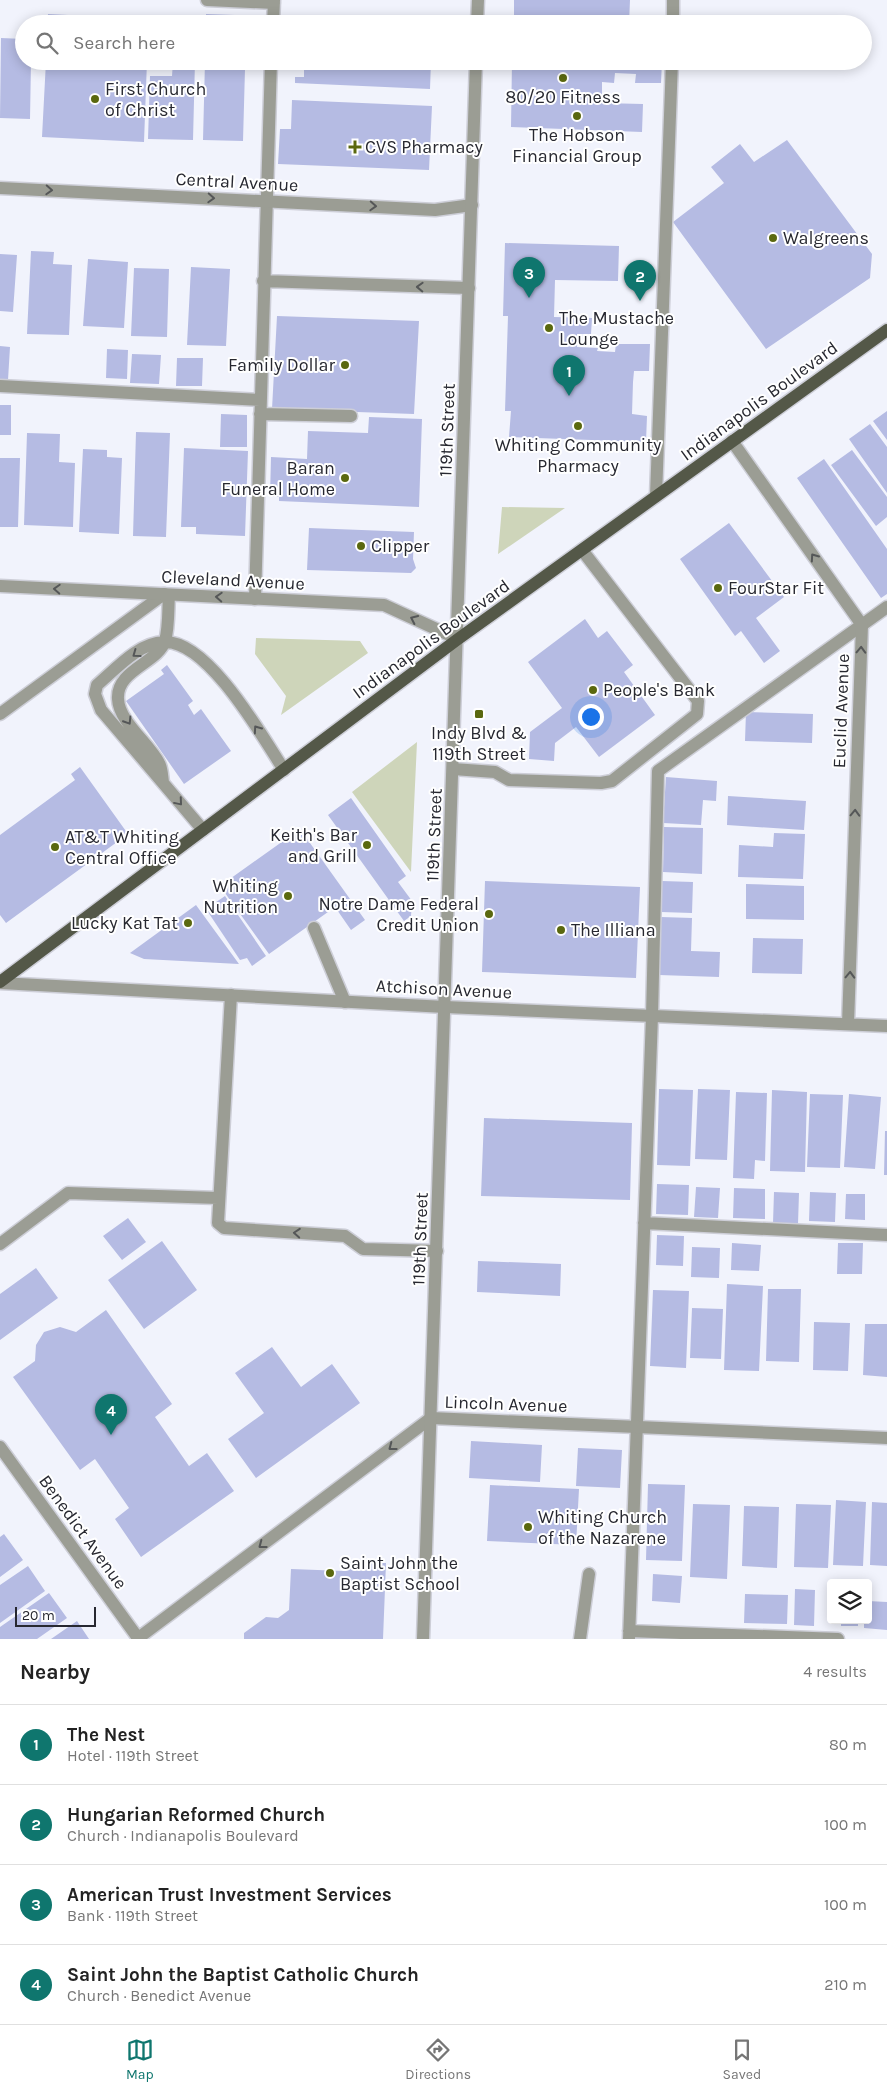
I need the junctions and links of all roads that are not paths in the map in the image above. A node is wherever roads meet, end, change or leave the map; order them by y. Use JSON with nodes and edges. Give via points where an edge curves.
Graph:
{"nodes":[{"id":1,"x":207,"y":0,"type":"edge"},
{"id":2,"x":478,"y":0,"type":"edge"},
{"id":3,"x":673,"y":0,"type":"edge"},
{"id":4,"x":274,"y":2,"type":"edge"},
{"id":5,"x":273,"y":15,"type":"edge"},
{"id":6,"x":477,"y":15,"type":"edge"},
{"id":7,"x":673,"y":15,"type":"edge"},
{"id":8,"x":272,"y":70,"type":"edge"},
{"id":9,"x":476,"y":70,"type":"edge"},
{"id":10,"x":672,"y":70,"type":"edge"},
{"id":11,"x":0,"y":188,"type":"edge"},
{"id":12,"x":266,"y":201,"type":"junction"},
{"id":13,"x":472,"y":205,"type":"junction"},
{"id":14,"x":263,"y":281,"type":"junction"},
{"id":15,"x":469,"y":288,"type":"junction"},
{"id":16,"x":887,"y":330,"type":"edge"},
{"id":17,"x":0,"y":386,"type":"edge"},
{"id":18,"x":260,"y":400,"type":"junction"},
{"id":19,"x":260,"y":414,"type":"junction"},
{"id":20,"x":351,"y":416,"type":"dead end"},
{"id":21,"x":732,"y":441,"type":"junction"},
{"id":22,"x":656,"y":496,"type":"junction"},
{"id":23,"x":582,"y":550,"type":"junction"},
{"id":24,"x":0,"y":586,"type":"edge"},
{"id":25,"x":167,"y":594,"type":"junction"},
{"id":26,"x":255,"y":599,"type":"junction"},
{"id":27,"x":887,"y":607,"type":"edge"},
{"id":28,"x":862,"y":625,"type":"junction"},
{"id":29,"x":458,"y":639,"type":"junction"},
{"id":30,"x":165,"y":642,"type":"junction"},
{"id":31,"x":0,"y":714,"type":"edge"},
{"id":32,"x":453,"y":769,"type":"junction"},
{"id":33,"x":284,"y":770,"type":"junction"},
{"id":34,"x":164,"y":784,"type":"junction"},
{"id":35,"x":203,"y":830,"type":"junction"},
{"id":36,"x":314,"y":928,"type":"dead end"},
{"id":37,"x":0,"y":983,"type":"edge"},
{"id":38,"x":231,"y":995,"type":"junction"},
{"id":39,"x":345,"y":1002,"type":"junction"},
{"id":40,"x":445,"y":1007,"type":"junction"},
{"id":41,"x":652,"y":1016,"type":"junction"},
{"id":42,"x":848,"y":1024,"type":"junction"},
{"id":43,"x":887,"y":1026,"type":"edge"},
{"id":44,"x":218,"y":1198,"type":"junction"},
{"id":45,"x":644,"y":1223,"type":"junction"},
{"id":46,"x":887,"y":1235,"type":"edge"},
{"id":47,"x":0,"y":1244,"type":"edge"},
{"id":48,"x":437,"y":1251,"type":"junction"},
{"id":49,"x":431,"y":1418,"type":"junction"},
{"id":50,"x":637,"y":1427,"type":"junction"},
{"id":51,"x":887,"y":1438,"type":"edge"},
{"id":52,"x":0,"y":1447,"type":"edge"},
{"id":53,"x":589,"y":1574,"type":"dead end"},
{"id":54,"x":629,"y":1635,"type":"edge"},
{"id":55,"x":138,"y":1639,"type":"edge"},
{"id":56,"x":424,"y":1639,"type":"edge"},
{"id":57,"x":580,"y":1639,"type":"edge"},
{"id":58,"x":838,"y":1639,"type":"edge"}],
"edges":[{"from":1,"to":4,"type":"street"},
{"from":2,"to":6,"type":"street"},
{"from":3,"to":7,"type":"street"},
{"from":4,"to":5,"type":"street"},
{"from":8,"to":12,"type":"street"},
{"from":9,"to":13,"type":"street","name":"119th Street"},
{"from":10,"to":22,"type":"street"},
{"from":11,"to":12,"type":"street","name":"Central Avenue","one_way":true},
{"from":12,"to":13,"type":"street","name":"Central Avenue","one_way":true,"via":[[435,210]]},
{"from":12,"to":14,"type":"street"},
{"from":13,"to":15,"type":"street","name":"119th Street"},
{"from":15,"to":14,"type":"street","one_way":true},
{"from":14,"to":18,"type":"street"},
{"from":15,"to":29,"type":"street","name":"119th Street"},
{"from":16,"to":21,"type":"main road","name":"Indianapolis Boulevard"},
{"from":17,"to":18,"type":"street"},
{"from":18,"to":19,"type":"street"},
{"from":19,"to":20,"type":"street"},
{"from":19,"to":26,"type":"street"},
{"from":21,"to":22,"type":"main road","name":"Indianapolis Boulevard"},
{"from":28,"to":21,"type":"street","one_way":true},
{"from":22,"to":23,"type":"main road","name":"Indianapolis Boulevard"},
{"from":23,"to":29,"type":"main road","name":"Indianapolis Boulevard"},
{"from":23,"to":32,"type":"street","via":[[698,701],[697,714],[612,780],[601,783],[509,780],[495,772]]},
{"from":25,"to":24,"type":"street","name":"Cleveland Avenue","one_way":true},
{"from":26,"to":25,"type":"street","name":"Cleveland Avenue","one_way":true},
{"from":25,"to":30,"type":"street"},
{"from":25,"to":31,"type":"street"},
{"from":29,"to":26,"type":"street","name":"Cleveland Avenue","one_way":true,"via":[[384,605]]},
{"from":27,"to":28,"type":"street"},
{"from":28,"to":41,"type":"street","via":[[658,771]]},
{"from":42,"to":28,"type":"street","name":"Euclid Avenue","one_way":true},
{"from":29,"to":32,"type":"street","name":"119th Street"},
{"from":29,"to":33,"type":"main road","name":"Indianapolis Boulevard"},
{"from":33,"to":30,"type":"street","one_way":true,"via":[[215,670],[193,651]]},
{"from":30,"to":34,"type":"street","one_way":true,"via":[[131,672],[120,686],[118,698],[122,711],[159,763]]},
{"from":30,"to":34,"type":"street","one_way":true,"via":[[141,649],[98,685],[95,694],[101,710]]},
{"from":32,"to":40,"type":"street","name":"119th Street"},
{"from":33,"to":35,"type":"main road","name":"Indianapolis Boulevard"},
{"from":34,"to":35,"type":"street","one_way":true},
{"from":35,"to":37,"type":"main road","name":"Indianapolis Boulevard"},
{"from":36,"to":39,"type":"street"},
{"from":37,"to":38,"type":"street","name":"Atchison Avenue"},
{"from":38,"to":39,"type":"street","name":"Atchison Avenue"},
{"from":38,"to":44,"type":"street"},
{"from":39,"to":40,"type":"street","name":"Atchison Avenue"},
{"from":40,"to":41,"type":"street","name":"Atchison Avenue"},
{"from":40,"to":48,"type":"street","name":"119th Street"},
{"from":41,"to":42,"type":"street","name":"Atchison Avenue"},
{"from":41,"to":45,"type":"street"},
{"from":42,"to":43,"type":"street","name":"Atchison Avenue"},
{"from":44,"to":47,"type":"street","via":[[68,1193]]},
{"from":48,"to":44,"type":"street","one_way":true,"via":[[363,1249],[345,1236],[224,1228],[218,1223]]},
{"from":45,"to":46,"type":"street"},
{"from":45,"to":50,"type":"street"},
{"from":48,"to":49,"type":"street","name":"119th Street"},
{"from":49,"to":50,"type":"street","name":"Lincoln Avenue"},
{"from":49,"to":55,"type":"street","name":"Lincoln Avenue","one_way":true},
{"from":49,"to":56,"type":"street","name":"119th Street"},
{"from":50,"to":51,"type":"street","name":"Lincoln Avenue"},
{"from":50,"to":54,"type":"street"},
{"from":52,"to":55,"type":"street","name":"Benedict Avenue"},
{"from":53,"to":57,"type":"street"},
{"from":54,"to":58,"type":"street"}]}
